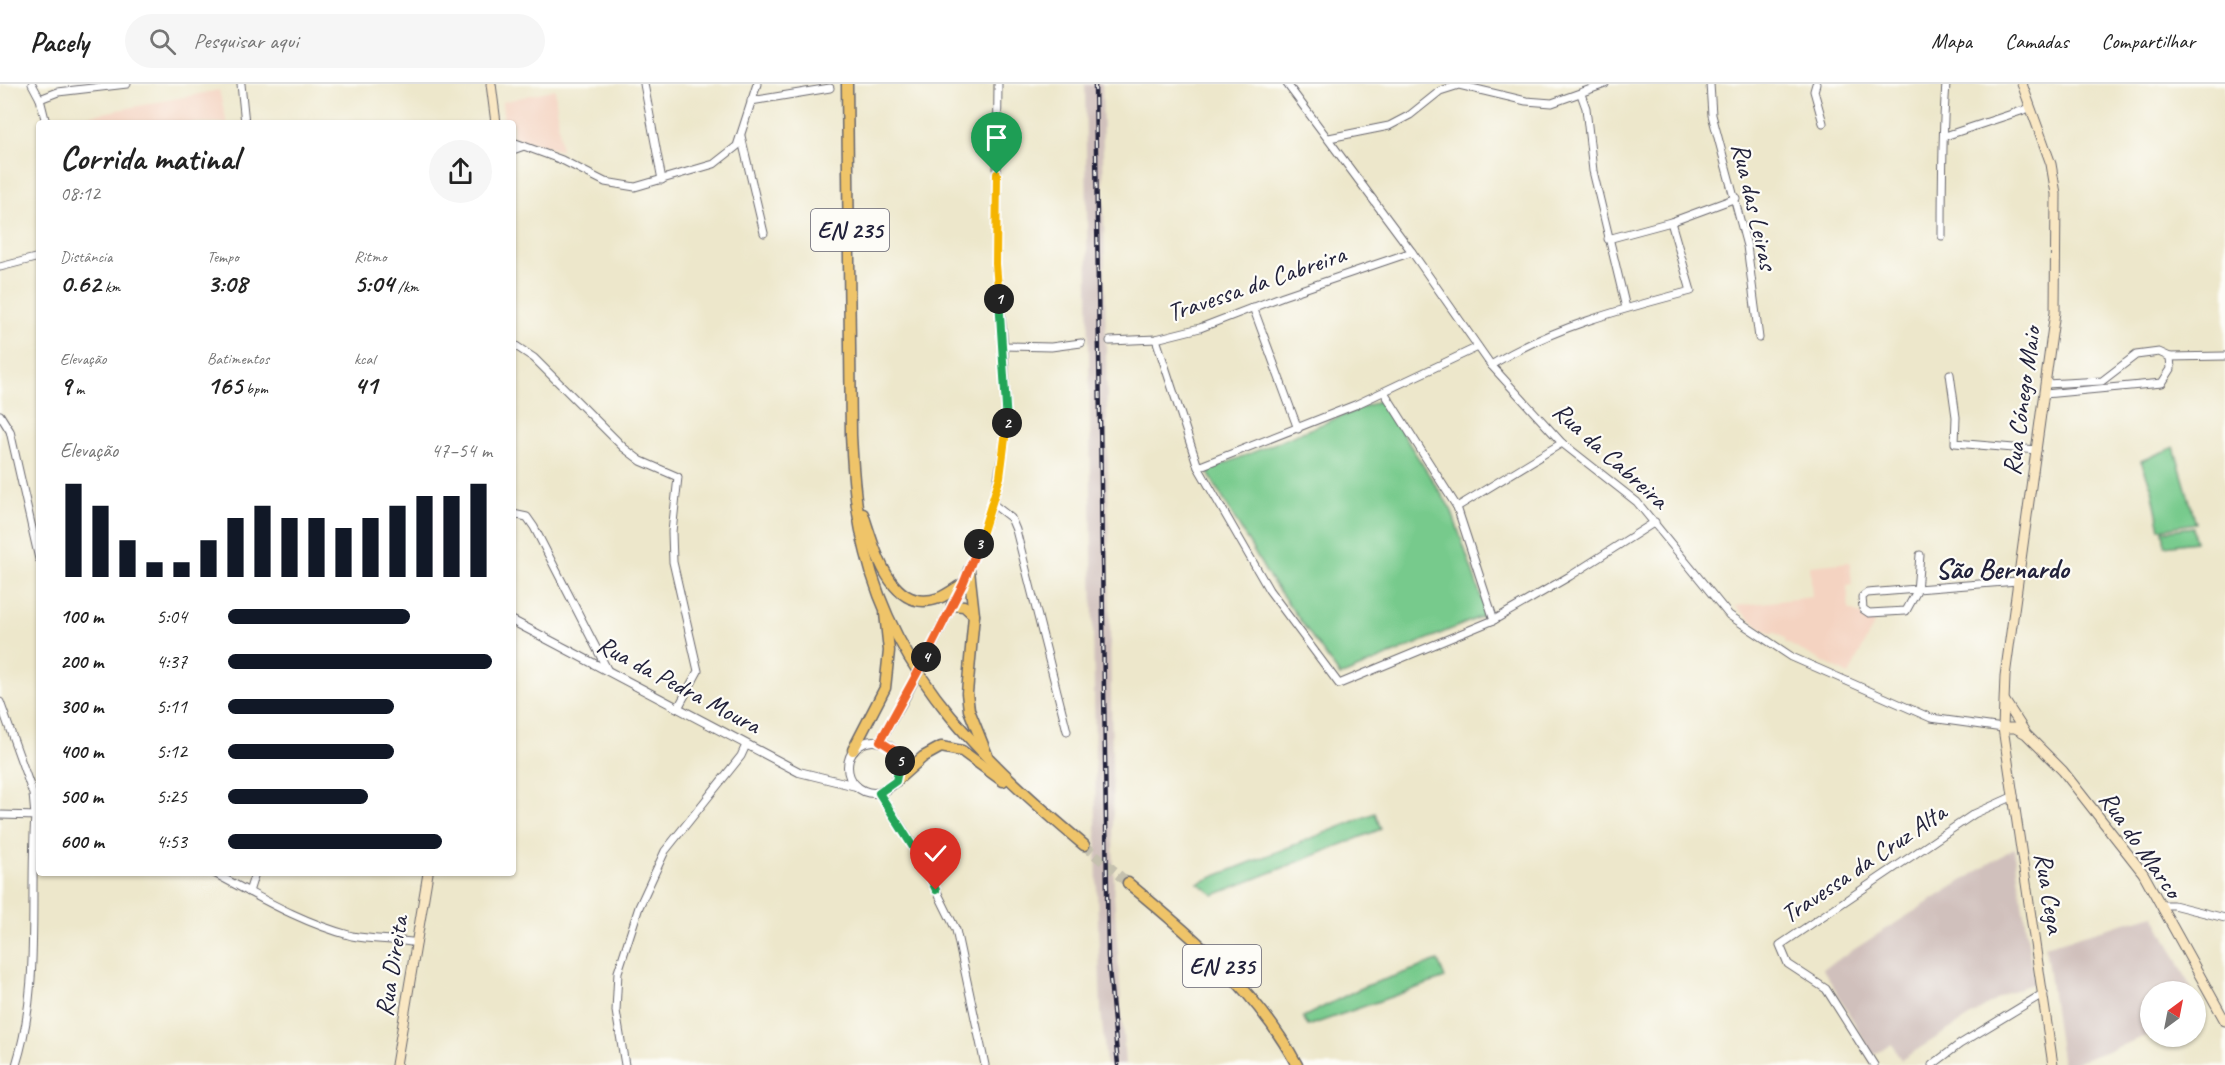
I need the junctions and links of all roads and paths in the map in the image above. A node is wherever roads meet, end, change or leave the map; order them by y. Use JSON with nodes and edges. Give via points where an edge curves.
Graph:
{"nodes":[{"id":1,"x":32,"y":84,"type":"edge"},
{"id":2,"x":126,"y":84,"type":"edge"},
{"id":3,"x":241,"y":84,"type":"edge"},
{"id":4,"x":490,"y":84,"type":"edge"},
{"id":5,"x":644,"y":84,"type":"edge"},
{"id":6,"x":757,"y":84,"type":"edge"},
{"id":7,"x":847,"y":84,"type":"edge"},
{"id":8,"x":998,"y":84,"type":"edge"},
{"id":9,"x":1287,"y":84,"type":"edge"},
{"id":10,"x":1605,"y":84,"type":"edge"},
{"id":11,"x":1710,"y":84,"type":"edge"},
{"id":12,"x":1816,"y":84,"type":"edge"},
{"id":13,"x":1946,"y":84,"type":"edge"},
{"id":14,"x":2022,"y":84,"type":"edge"},
{"id":15,"x":1459,"y":85,"type":"edge"},
{"id":16,"x":830,"y":88,"type":"dead end"},
{"id":17,"x":1581,"y":94,"type":"junction"},
{"id":18,"x":40,"y":99,"type":"junction"},
{"id":19,"x":751,"y":101,"type":"junction"},
{"id":20,"x":2030,"y":108,"type":"junction"},
{"id":21,"x":45,"y":120,"type":"edge"},
{"id":22,"x":245,"y":120,"type":"edge"},
{"id":23,"x":496,"y":120,"type":"edge"},
{"id":24,"x":1823,"y":123,"type":"dead end"},
{"id":25,"x":741,"y":132,"type":"junction"},
{"id":26,"x":1945,"y":136,"type":"junction"},
{"id":27,"x":1329,"y":138,"type":"junction"},
{"id":28,"x":516,"y":143,"type":"edge"},
{"id":29,"x":524,"y":146,"type":"junction"},
{"id":30,"x":516,"y":149,"type":"edge"},
{"id":31,"x":663,"y":180,"type":"junction"},
{"id":32,"x":1736,"y":198,"type":"junction"},
{"id":33,"x":1671,"y":222,"type":"junction"},
{"id":34,"x":764,"y":232,"type":"dead end"},
{"id":35,"x":1942,"y":236,"type":"dead end"},
{"id":36,"x":1608,"y":239,"type":"junction"},
{"id":37,"x":1412,"y":252,"type":"junction"},
{"id":38,"x":36,"y":257,"type":"edge"},
{"id":39,"x":0,"y":267,"type":"edge"},
{"id":40,"x":1253,"y":308,"type":"junction"},
{"id":41,"x":1626,"y":308,"type":"junction"},
{"id":42,"x":1759,"y":338,"type":"dead end"},
{"id":43,"x":1156,"y":339,"type":"junction"},
{"id":44,"x":1110,"y":341,"type":"dead end"},
{"id":45,"x":1082,"y":343,"type":"dead end"},
{"id":46,"x":516,"y":346,"type":"edge"},
{"id":47,"x":1004,"y":346,"type":"junction"},
{"id":48,"x":1478,"y":347,"type":"junction"},
{"id":49,"x":2170,"y":357,"type":"junction"},
{"id":50,"x":2225,"y":357,"type":"edge"},
{"id":51,"x":1491,"y":365,"type":"junction"},
{"id":52,"x":1950,"y":374,"type":"dead end"},
{"id":53,"x":2046,"y":389,"type":"junction"},
{"id":54,"x":1384,"y":392,"type":"junction"},
{"id":55,"x":0,"y":414,"type":"edge"},
{"id":56,"x":1298,"y":429,"type":"junction"},
{"id":57,"x":1562,"y":443,"type":"junction"},
{"id":58,"x":2037,"y":450,"type":"junction"},
{"id":59,"x":1198,"y":467,"type":"junction"},
{"id":60,"x":854,"y":486,"type":"junction"},
{"id":61,"x":993,"y":504,"type":"junction"},
{"id":62,"x":1457,"y":507,"type":"junction"},
{"id":63,"x":516,"y":515,"type":"edge"},
{"id":64,"x":1655,"y":522,"type":"junction"},
{"id":65,"x":36,"y":554,"type":"edge"},
{"id":66,"x":1920,"y":555,"type":"dead end"},
{"id":67,"x":969,"y":570,"type":"junction"},
{"id":68,"x":2017,"y":580,"type":"junction"},
{"id":69,"x":963,"y":584,"type":"junction"},
{"id":70,"x":1917,"y":591,"type":"junction"},
{"id":71,"x":938,"y":598,"type":"junction"},
{"id":72,"x":883,"y":604,"type":"junction"},
{"id":73,"x":951,"y":608,"type":"junction"},
{"id":74,"x":974,"y":615,"type":"junction"},
{"id":75,"x":1494,"y":620,"type":"junction"},
{"id":76,"x":516,"y":623,"type":"edge"},
{"id":77,"x":607,"y":669,"type":"junction"},
{"id":78,"x":2005,"y":701,"type":"junction"},
{"id":79,"x":0,"y":702,"type":"edge"},
{"id":80,"x":678,"y":708,"type":"junction"},
{"id":81,"x":2003,"y":728,"type":"junction"},
{"id":82,"x":1067,"y":731,"type":"dead end"},
{"id":83,"x":2026,"y":734,"type":"junction"},
{"id":84,"x":880,"y":741,"type":"junction"},
{"id":85,"x":746,"y":745,"type":"junction"},
{"id":86,"x":853,"y":750,"type":"junction"},
{"id":87,"x":990,"y":762,"type":"junction"},
{"id":88,"x":847,"y":767,"type":"junction"},
{"id":89,"x":826,"y":780,"type":"junction"},
{"id":90,"x":896,"y":781,"type":"junction"},
{"id":91,"x":856,"y":786,"type":"junction"},
{"id":92,"x":879,"y":793,"type":"junction"},
{"id":93,"x":2013,"y":796,"type":"junction"},
{"id":94,"x":1030,"y":800,"type":"junction"},
{"id":95,"x":36,"y":810,"type":"edge"},
{"id":96,"x":0,"y":815,"type":"edge"},
{"id":97,"x":36,"y":816,"type":"edge"},
{"id":98,"x":36,"y":844,"type":"edge"},
{"id":99,"x":1084,"y":845,"type":"tunnel mouth"},
{"id":100,"x":220,"y":876,"type":"edge"},
{"id":101,"x":254,"y":876,"type":"edge"},
{"id":102,"x":428,"y":876,"type":"edge"},
{"id":103,"x":1128,"y":883,"type":"tunnel mouth"},
{"id":104,"x":249,"y":892,"type":"junction"},
{"id":105,"x":2160,"y":905,"type":"junction"},
{"id":106,"x":2225,"y":918,"type":"edge"},
{"id":107,"x":417,"y":943,"type":"junction"},
{"id":108,"x":2044,"y":993,"type":"junction"},
{"id":109,"x":2225,"y":1021,"type":"edge"},
{"id":110,"x":16,"y":1065,"type":"edge"},
{"id":111,"x":396,"y":1065,"type":"edge"},
{"id":112,"x":625,"y":1065,"type":"edge"},
{"id":113,"x":985,"y":1065,"type":"edge"},
{"id":114,"x":1297,"y":1065,"type":"edge"},
{"id":115,"x":1874,"y":1065,"type":"edge"},
{"id":116,"x":1932,"y":1065,"type":"edge"},
{"id":117,"x":2053,"y":1065,"type":"edge"}],
"edges":[{"from":1,"to":18,"type":"street"},
{"from":2,"to":18,"type":"street","via":[[58,92]]},
{"from":3,"to":22,"type":"street"},
{"from":4,"to":23,"type":"main road"},
{"from":5,"to":31,"type":"street"},
{"from":6,"to":19,"type":"street"},
{"from":7,"to":60,"type":"main road","number":"EN 235"},
{"from":8,"to":47,"type":"street","via":[[996,264]]},
{"from":9,"to":27,"type":"street","name":"Rua da Cabreira"},
{"from":10,"to":17,"type":"street"},
{"from":11,"to":32,"type":"street","name":"Rua das Leiras","via":[[1712,115]]},
{"from":12,"to":24,"type":"street","via":[[1814,91]]},
{"from":13,"to":26,"type":"street","via":[[1942,126]]},
{"from":14,"to":20,"type":"main road","name":"Rua Cónego Maio"},
{"from":15,"to":17,"type":"street","via":[[1552,104]]},
{"from":15,"to":27,"type":"street","via":[[1440,91],[1389,126]]},
{"from":16,"to":19,"type":"street"},
{"from":17,"to":36,"type":"street"},
{"from":18,"to":21,"type":"street"},
{"from":19,"to":25,"type":"street"},
{"from":20,"to":26,"type":"street"},
{"from":20,"to":53,"type":"main road","name":"Rua Cónego Maio","via":[[2051,164],[2056,194],[2055,312]]},
{"from":25,"to":31,"type":"street","via":[[737,146],[714,164]]},
{"from":25,"to":34,"type":"street"},
{"from":26,"to":35,"type":"street"},
{"from":27,"to":37,"type":"street","name":"Rua da Cabreira"},
{"from":28,"to":29,"type":"street"},
{"from":29,"to":30,"type":"street"},
{"from":29,"to":31,"type":"street","via":[[605,182],[635,187]]},
{"from":32,"to":33,"type":"street"},
{"from":32,"to":42,"type":"street","name":"Rua das Leiras","via":[[1747,246]]},
{"from":33,"to":36,"type":"street"},
{"from":33,"to":41,"type":"street","via":[[1692,291]]},
{"from":36,"to":41,"type":"street"},
{"from":37,"to":40,"type":"street","name":"Travessa da Cabreira"},
{"from":37,"to":48,"type":"street","name":"Rua da Cabreira"},
{"from":38,"to":39,"type":"street"},
{"from":40,"to":43,"type":"street","name":"Travessa da Cabreira"},
{"from":40,"to":56,"type":"street"},
{"from":41,"to":51,"type":"street","via":[[1515,350]]},
{"from":43,"to":44,"type":"street","name":"Travessa da Cabreira"},
{"from":43,"to":59,"type":"street"},
{"from":45,"to":47,"type":"street"},
{"from":46,"to":80,"type":"street","via":[[534,358],[624,448],[641,461],[678,477],[673,562],[698,671]]},
{"from":47,"to":61,"type":"street","via":[[1007,430]]},
{"from":48,"to":51,"type":"street","name":"Rua da Cabreira"},
{"from":48,"to":54,"type":"street"},
{"from":49,"to":50,"type":"street"},
{"from":49,"to":53,"type":"street","via":[[2159,352],[2136,355],[2102,381]]},
{"from":49,"to":53,"type":"street","via":[[2171,369],[2162,383]]},
{"from":51,"to":57,"type":"street","name":"Rua da Cabreira"},
{"from":52,"to":58,"type":"street","via":[[1955,443]]},
{"from":53,"to":58,"type":"main road","name":"Rua Cónego Maio"},
{"from":54,"to":56,"type":"street"},
{"from":54,"to":62,"type":"street"},
{"from":55,"to":65,"type":"street","via":[[10,431]]},
{"from":56,"to":59,"type":"street"},
{"from":57,"to":62,"type":"street"},
{"from":57,"to":64,"type":"street","name":"Rua da Cabreira","via":[[1637,502]]},
{"from":58,"to":68,"type":"main road","name":"Rua Cónego Maio"},
{"from":59,"to":75,"type":"street","via":[[1269,590],[1339,684]]},
{"from":60,"to":71,"type":"main road","via":[[880,565],[892,584],[905,595]]},
{"from":60,"to":72,"type":"main road","number":"EN 235","via":[[866,556]]},
{"from":61,"to":67,"type":"street"},
{"from":61,"to":82,"type":"street","via":[[1011,518],[1016,530]]},
{"from":62,"to":75,"type":"street"},
{"from":63,"to":77,"type":"street","via":[[527,517],[534,527]]},
{"from":64,"to":75,"type":"street"},
{"from":64,"to":81,"type":"street","name":"Rua da Cabreira","via":[[1729,615],[1792,657],[1931,718]]},
{"from":66,"to":70,"type":"street"},
{"from":67,"to":69,"type":"street"},
{"from":67,"to":74,"type":"main road"},
{"from":68,"to":70,"type":"street"},
{"from":68,"to":78,"type":"main road","name":"Rua Cónego Maio"},
{"from":69,"to":71,"type":"main road"},
{"from":69,"to":73,"type":"street"},
{"from":70,"to":70,"type":"street","via":[[1906,611],[1869,613],[1863,609],[1862,597],[1866,593]]},
{"from":71,"to":73,"type":"main road"},
{"from":72,"to":86,"type":"main road","via":[[889,670],[885,688]]},
{"from":72,"to":87,"type":"main road","number":"EN 235","via":[[934,698]]},
{"from":73,"to":74,"type":"main road","via":[[964,606]]},
{"from":73,"to":84,"type":"street","bridge":true},
{"from":74,"to":87,"type":"main road","via":[[967,693],[969,710]]},
{"from":76,"to":77,"type":"street","name":"Rua da Pedra Moura"},
{"from":77,"to":80,"type":"street","name":"Rua da Pedra Moura"},
{"from":78,"to":81,"type":"main road","name":"Rua Cónego Maio"},
{"from":78,"to":83,"type":"main road","name":"Rua do Marco"},
{"from":79,"to":95,"type":"street"},
{"from":80,"to":85,"type":"street","name":"Rua da Pedra Moura"},
{"from":81,"to":83,"type":"main road","via":[[2015,728]]},
{"from":81,"to":93,"type":"main road","name":"Rua Cega"},
{"from":83,"to":105,"type":"main road","name":"Rua do Marco","via":[[2063,771],[2143,873]]},
{"from":84,"to":86,"type":"street","via":[[866,741]]},
{"from":84,"to":90,"type":"street","via":[[899,757]]},
{"from":85,"to":89,"type":"street","name":"Rua da Pedra Moura","via":[[799,772]]},
{"from":85,"to":112,"type":"street","via":[[665,851],[639,907],[618,972],[616,1011]]},
{"from":86,"to":88,"type":"street"},
{"from":87,"to":94,"type":"main road","number":"EN 235"},
{"from":88,"to":89,"type":"street"},
{"from":88,"to":91,"type":"street"},
{"from":89,"to":91,"type":"street","name":"Rua da Pedra Moura"},
{"from":90,"to":92,"type":"street"},
{"from":90,"to":94,"type":"main road","via":[[932,750],[950,747],[962,751]]},
{"from":91,"to":92,"type":"street"},
{"from":92,"to":113,"type":"street","via":[[916,849],[956,930]]},
{"from":93,"to":108,"type":"main road","name":"Rua Cega"},
{"from":93,"to":115,"type":"street","name":"Travessa da Cruz Alta","via":[[1974,814],[1780,945],[1788,964],[1826,989]]},
{"from":94,"to":99,"type":"main road","number":"EN 235"},
{"from":96,"to":97,"type":"street"},
{"from":98,"to":110,"type":"street","via":[[32,956],[26,1019]]},
{"from":100,"to":104,"type":"street"},
{"from":101,"to":104,"type":"street"},
{"from":102,"to":107,"type":"main road","name":"Rua Direita"},
{"from":103,"to":114,"type":"main road","number":"EN 235","via":[[1206,950],[1250,995]]},
{"from":104,"to":107,"type":"street","via":[[286,914],[354,936]]},
{"from":105,"to":106,"type":"street"},
{"from":105,"to":109,"type":"main road","name":"Rua do Marco"},
{"from":107,"to":111,"type":"main road","name":"Rua Direita"},
{"from":108,"to":116,"type":"street"},
{"from":108,"to":117,"type":"main road","name":"Rua Cega"}]}
